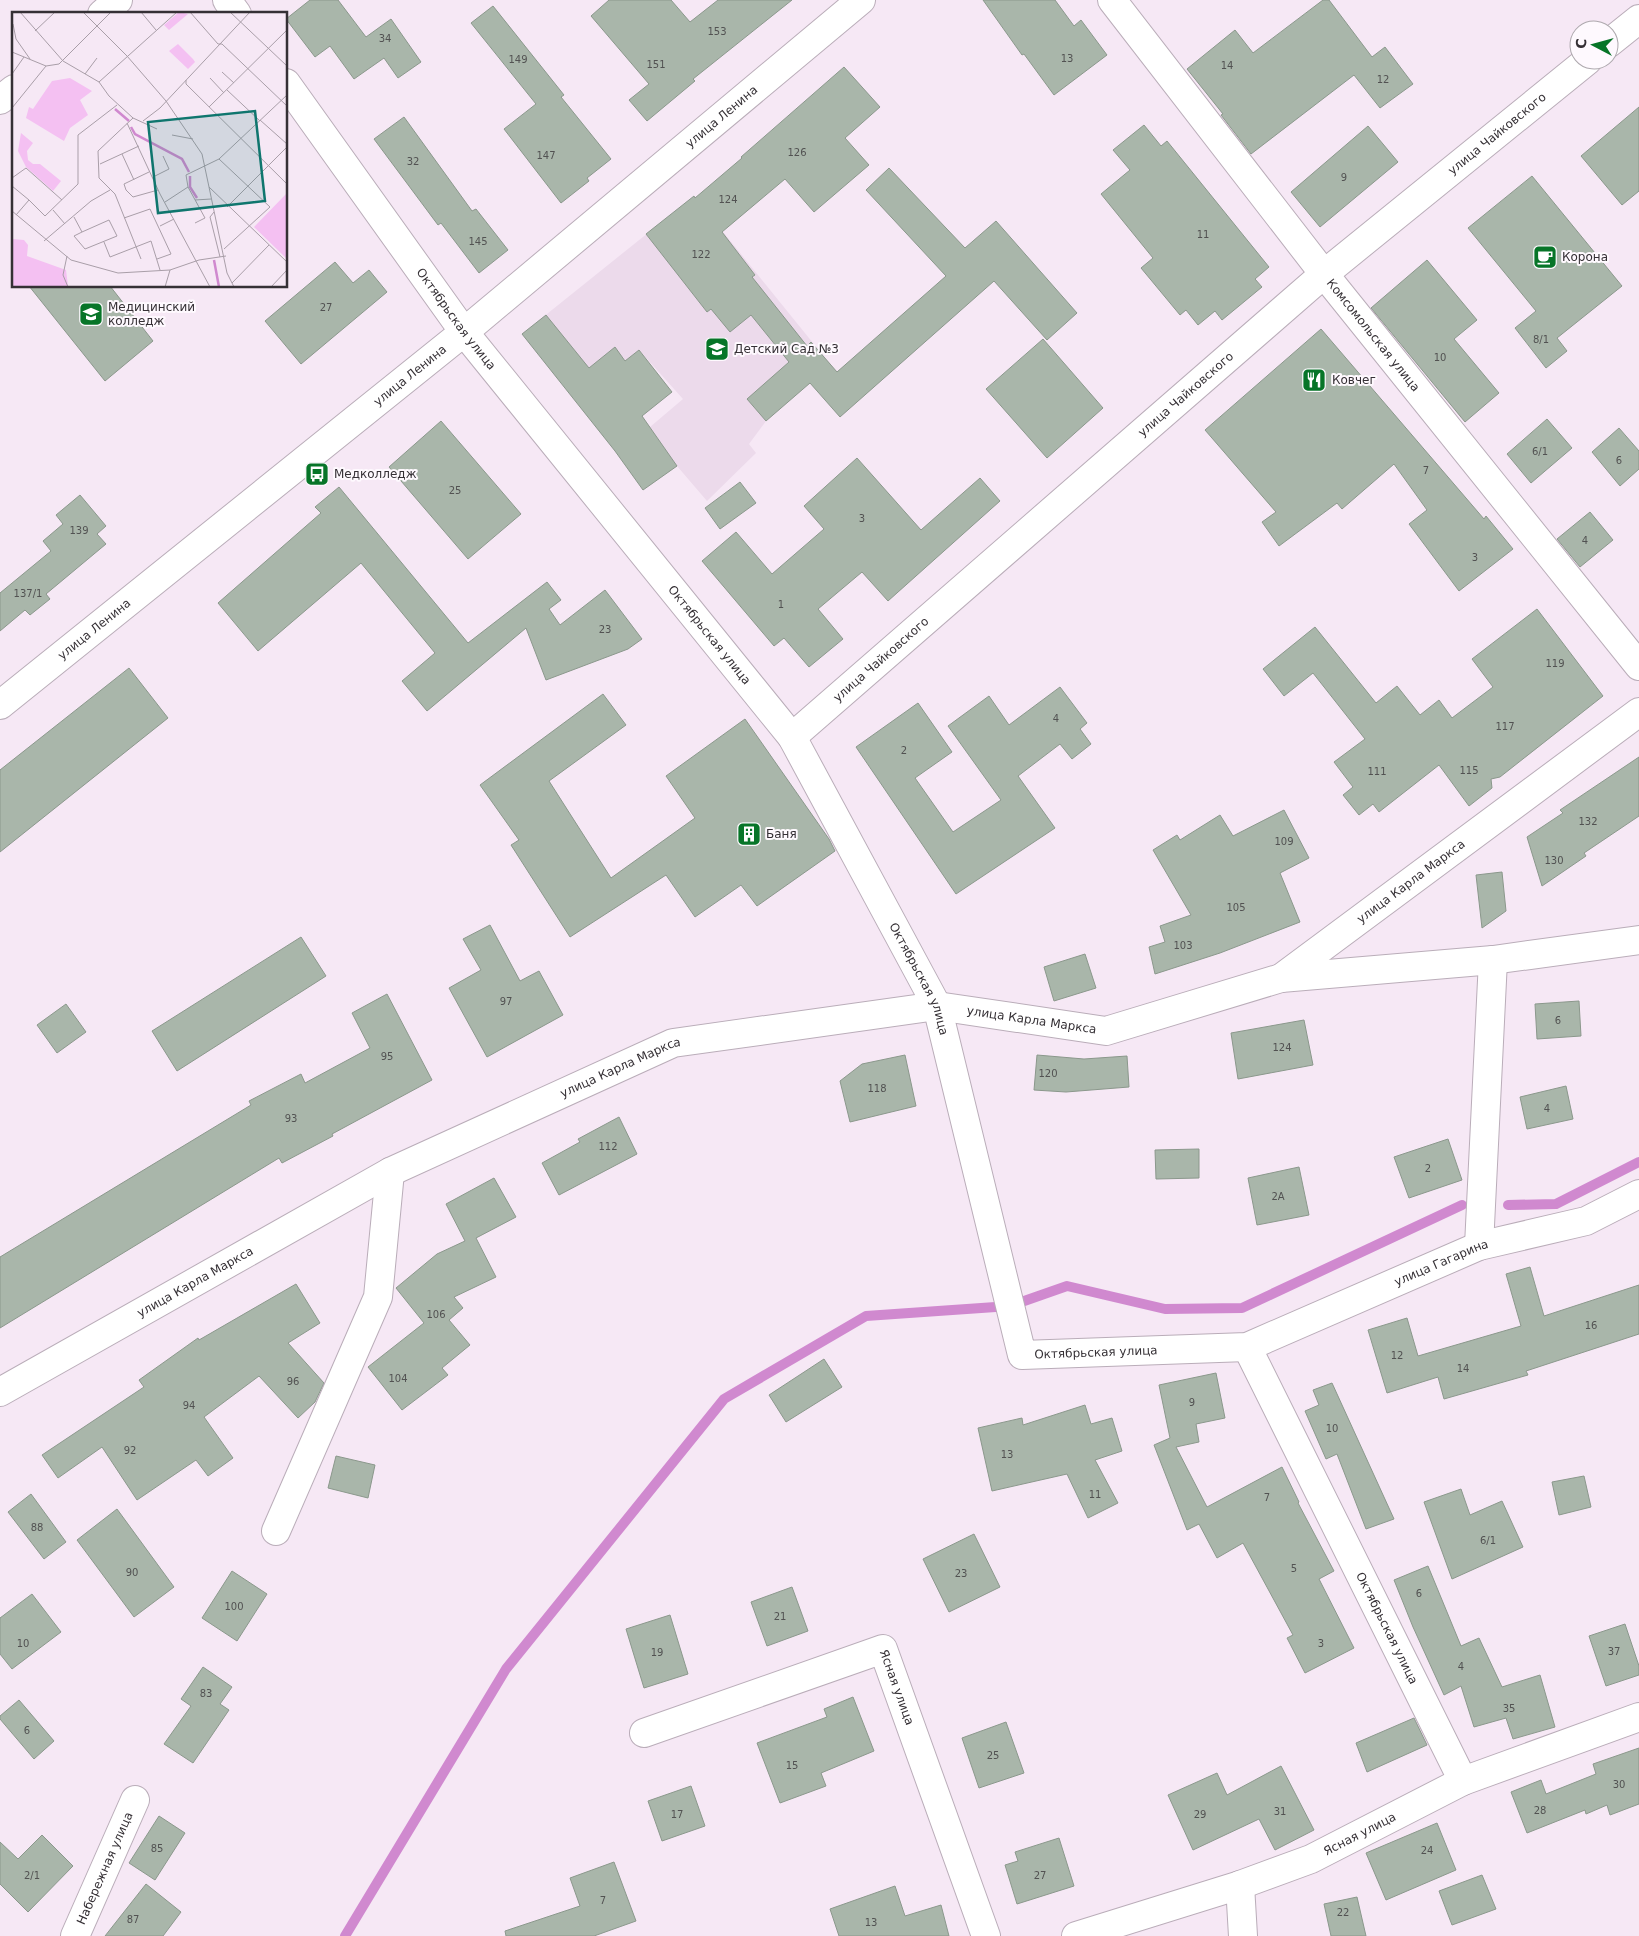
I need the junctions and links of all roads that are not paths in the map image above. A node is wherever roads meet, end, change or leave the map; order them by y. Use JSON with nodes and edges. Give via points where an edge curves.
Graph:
{"nodes":[{"id":1,"x":118,"y":0,"type":"edge"},
{"id":2,"x":227,"y":0,"type":"edge"},
{"id":3,"x":861,"y":0,"type":"edge"},
{"id":4,"x":1112,"y":0,"type":"edge"},
{"id":5,"x":104,"y":12,"type":"edge"},
{"id":6,"x":236,"y":12,"type":"edge"},
{"id":7,"x":1639,"y":19,"type":"edge"},
{"id":8,"x":1619,"y":35,"type":"edge"},
{"id":9,"x":1576,"y":70,"type":"edge"},
{"id":10,"x":288,"y":86,"type":"edge"},
{"id":11,"x":12,"y":91,"type":"edge"},
{"id":12,"x":0,"y":100,"type":"edge"},
{"id":13,"x":1324,"y":274,"type":"junction"},
{"id":14,"x":464,"y":332,"type":"junction"},
{"id":15,"x":1639,"y":666,"type":"edge"},
{"id":16,"x":0,"y":705,"type":"edge"},
{"id":17,"x":1639,"y":712,"type":"edge"},
{"id":18,"x":792,"y":737,"type":"junction"},
{"id":19,"x":1639,"y":940,"type":"edge"},
{"id":20,"x":1493,"y":960,"type":"junction"},
{"id":21,"x":1281,"y":978,"type":"junction"},
{"id":22,"x":937,"y":1006,"type":"junction"},
{"id":23,"x":390,"y":1172,"type":"junction"},
{"id":24,"x":1639,"y":1194,"type":"edge"},
{"id":25,"x":1479,"y":1246,"type":"junction"},
{"id":26,"x":1247,"y":1347,"type":"junction"},
{"id":27,"x":0,"y":1392,"type":"edge"},
{"id":28,"x":276,"y":1531,"type":"dead end"},
{"id":29,"x":1639,"y":1717,"type":"edge"},
{"id":30,"x":644,"y":1733,"type":"dead end"},
{"id":31,"x":1464,"y":1781,"type":"junction"},
{"id":32,"x":135,"y":1800,"type":"dead end"},
{"id":33,"x":1240,"y":1885,"type":"junction"},
{"id":34,"x":75,"y":1936,"type":"edge"},
{"id":35,"x":986,"y":1936,"type":"edge"},
{"id":36,"x":1076,"y":1936,"type":"edge"},
{"id":37,"x":1243,"y":1936,"type":"edge"}],
"edges":[{"from":1,"to":5,"type":"street"},
{"from":2,"to":6,"type":"street"},
{"from":3,"to":14,"type":"street","name":"улица Ленина"},
{"from":4,"to":13,"type":"street","name":"Комсомольская улица"},
{"from":7,"to":8,"type":"street"},
{"from":9,"to":13,"type":"street","name":"улица Чайковского"},
{"from":10,"to":14,"type":"street","name":"Октябрьская улица"},
{"from":11,"to":12,"type":"street"},
{"from":13,"to":15,"type":"street","name":"Комсомольская улица"},
{"from":13,"to":18,"type":"street","name":"улица Чайковского"},
{"from":14,"to":16,"type":"street","name":"улица Ленина"},
{"from":14,"to":18,"type":"street","name":"Октябрьская улица"},
{"from":17,"to":21,"type":"street","name":"улица Карла Маркса"},
{"from":18,"to":22,"type":"street","name":"Октябрьская улица"},
{"from":19,"to":20,"type":"street"},
{"from":20,"to":21,"type":"street"},
{"from":20,"to":25,"type":"street"},
{"from":21,"to":22,"type":"street","name":"улица Карла Маркса","via":[[1106,1031]]},
{"from":22,"to":23,"type":"street","name":"улица Карла Маркса","via":[[673,1043]]},
{"from":22,"to":26,"type":"street","name":"Октябрьская улица","via":[[1022,1355]]},
{"from":23,"to":27,"type":"street","name":"улица Карла Маркса"},
{"from":23,"to":28,"type":"street","via":[[378,1297]]},
{"from":24,"to":25,"type":"street","name":"улица Гагарина","via":[[1586,1221]]},
{"from":25,"to":26,"type":"street","name":"улица Гагарина"},
{"from":26,"to":31,"type":"street","name":"Октябрьская улица"},
{"from":29,"to":31,"type":"street","name":"Ясная улица"},
{"from":30,"to":35,"type":"street","name":"Ясная улица","via":[[883,1649]]},
{"from":31,"to":33,"type":"street","name":"Ясная улица","via":[[1311,1859]]},
{"from":32,"to":34,"type":"street","name":"Набережная улица"},
{"from":33,"to":36,"type":"street","name":"Ясная улица"},
{"from":33,"to":37,"type":"street"}]}
